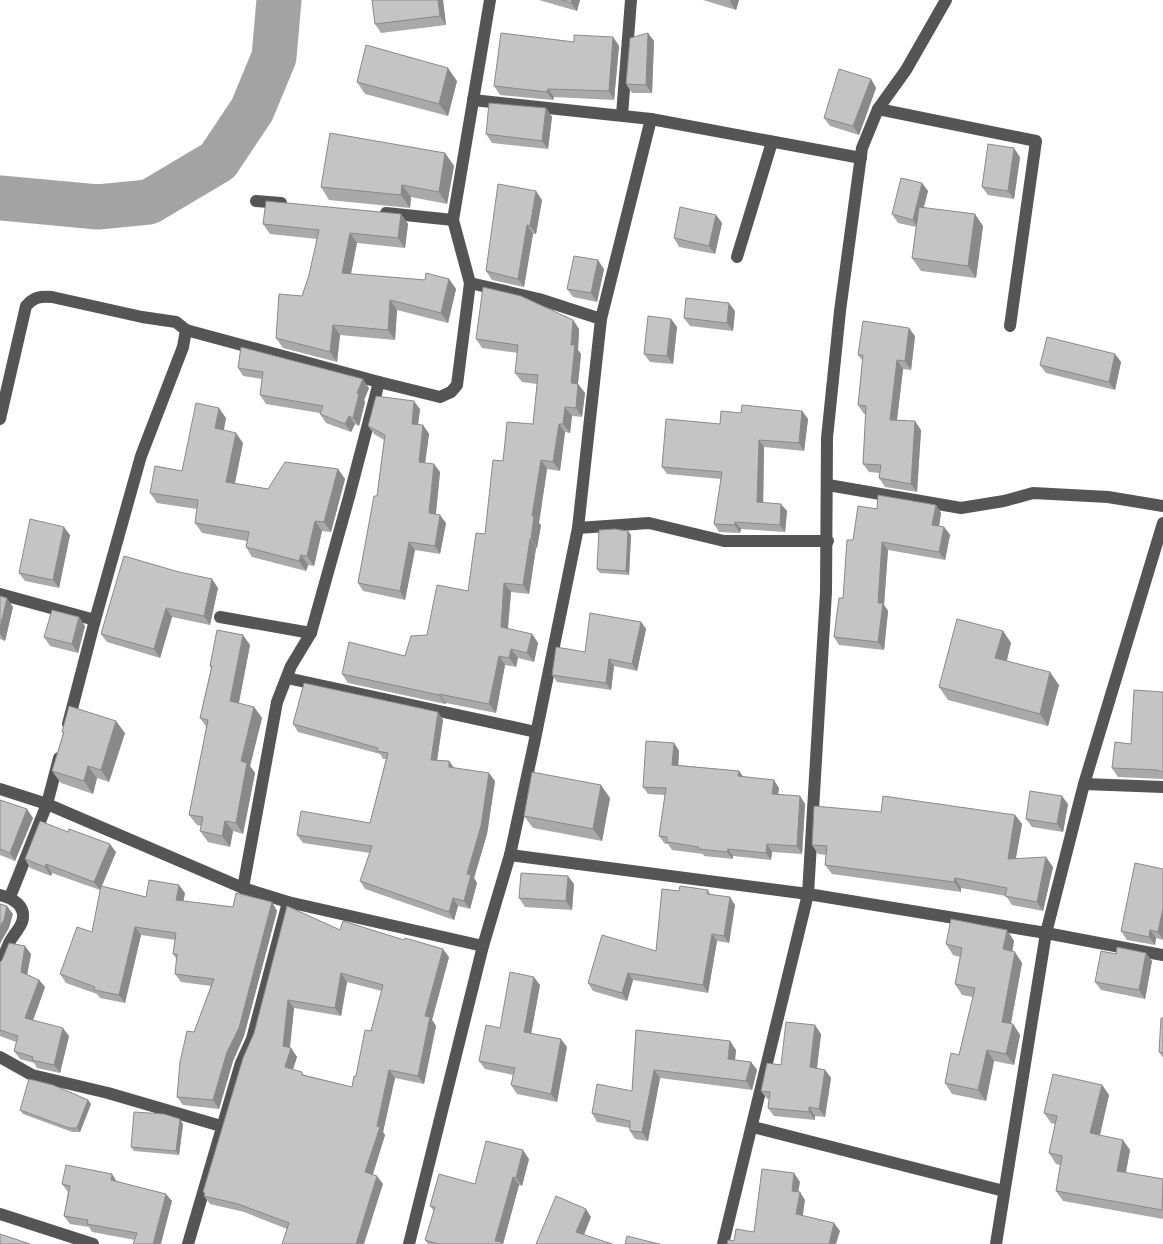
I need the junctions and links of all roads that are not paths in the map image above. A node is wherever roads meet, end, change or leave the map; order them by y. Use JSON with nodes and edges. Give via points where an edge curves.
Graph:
{"nodes":[{"id":1,"x":490,"y":0,"type":"edge"},
{"id":2,"x":631,"y":0,"type":"edge"},
{"id":3,"x":946,"y":0,"type":"edge"},
{"id":4,"x":473,"y":100,"type":"junction"},
{"id":5,"x":878,"y":110,"type":"junction"},
{"id":6,"x":622,"y":115,"type":"junction"},
{"id":7,"x":651,"y":118,"type":"junction"},
{"id":8,"x":772,"y":142,"type":"junction"},
{"id":9,"x":861,"y":158,"type":"junction"},
{"id":10,"x":256,"y":201,"type":"dead end"},
{"id":11,"x":296,"y":205,"type":"edge"},
{"id":12,"x":374,"y":212,"type":"edge"},
{"id":13,"x":453,"y":220,"type":"junction"},
{"id":14,"x":738,"y":257,"type":"dead end"},
{"id":15,"x":470,"y":283,"type":"junction"},
{"id":16,"x":601,"y":320,"type":"junction"},
{"id":17,"x":1010,"y":326,"type":"dead end"},
{"id":18,"x":186,"y":330,"type":"junction"},
{"id":19,"x":379,"y":382,"type":"junction"},
{"id":20,"x":0,"y":420,"type":"edge"},
{"id":21,"x":828,"y":485,"type":"junction"},
{"id":22,"x":1163,"y":506,"type":"edge"},
{"id":23,"x":1163,"y":523,"type":"edge"},
{"id":24,"x":578,"y":528,"type":"junction"},
{"id":25,"x":828,"y":541,"type":"junction"},
{"id":26,"x":0,"y":594,"type":"edge"},
{"id":27,"x":220,"y":617,"type":"dead end"},
{"id":28,"x":95,"y":620,"type":"junction"},
{"id":29,"x":311,"y":633,"type":"junction"},
{"id":30,"x":286,"y":678,"type":"junction"},
{"id":31,"x":536,"y":732,"type":"junction"},
{"id":32,"x":1084,"y":784,"type":"junction"},
{"id":33,"x":1163,"y":786,"type":"edge"},
{"id":34,"x":0,"y":789,"type":"edge"},
{"id":35,"x":47,"y":804,"type":"junction"},
{"id":36,"x":510,"y":855,"type":"junction"},
{"id":37,"x":243,"y":888,"type":"junction"},
{"id":38,"x":808,"y":894,"type":"junction"},
{"id":39,"x":5,"y":896,"type":"edge"},
{"id":40,"x":288,"y":902,"type":"junction"},
{"id":41,"x":1046,"y":933,"type":"junction"},
{"id":42,"x":483,"y":946,"type":"junction"},
{"id":43,"x":1163,"y":955,"type":"edge"},
{"id":44,"x":0,"y":965,"type":"edge"},
{"id":45,"x":0,"y":1057,"type":"edge"},
{"id":46,"x":221,"y":1126,"type":"junction"},
{"id":47,"x":753,"y":1127,"type":"junction"},
{"id":48,"x":1004,"y":1191,"type":"junction"},
{"id":49,"x":0,"y":1214,"type":"edge"},
{"id":50,"x":94,"y":1244,"type":"edge"},
{"id":51,"x":188,"y":1244,"type":"edge"},
{"id":52,"x":409,"y":1244,"type":"edge"},
{"id":53,"x":723,"y":1244,"type":"edge"},
{"id":54,"x":996,"y":1244,"type":"edge"}],
"edges":[{"from":1,"to":4,"type":"street"},
{"from":2,"to":6,"type":"street"},
{"from":3,"to":5,"type":"street","via":[[906,70]]},
{"from":4,"to":6,"type":"street"},
{"from":4,"to":13,"type":"street"},
{"from":5,"to":9,"type":"street"},
{"from":5,"to":17,"type":"street","via":[[1036,141]]},
{"from":6,"to":7,"type":"street"},
{"from":7,"to":8,"type":"street"},
{"from":7,"to":16,"type":"street"},
{"from":8,"to":9,"type":"street"},
{"from":8,"to":14,"type":"street"},
{"from":9,"to":21,"type":"street","via":[[849,234],[827,438]]},
{"from":10,"to":11,"type":"street"},
{"from":12,"to":13,"type":"street"},
{"from":13,"to":15,"type":"street"},
{"from":15,"to":16,"type":"street","via":[[539,299]]},
{"from":15,"to":19,"type":"street","via":[[460,371],[457,385],[451,392],[440,397]]},
{"from":16,"to":24,"type":"street"},
{"from":18,"to":19,"type":"street"},
{"from":18,"to":20,"type":"street","via":[[176,322],[52,297],[33,298],[26,306]]},
{"from":18,"to":28,"type":"street","via":[[183,347],[141,456]]},
{"from":19,"to":29,"type":"street"},
{"from":21,"to":22,"type":"street","via":[[961,508],[1033,492],[1108,497]]},
{"from":21,"to":25,"type":"street"},
{"from":23,"to":32,"type":"street"},
{"from":24,"to":25,"type":"street","via":[[649,523],[724,541]]},
{"from":24,"to":31,"type":"street"},
{"from":25,"to":38,"type":"street"},
{"from":26,"to":28,"type":"street"},
{"from":27,"to":29,"type":"street"},
{"from":28,"to":35,"type":"street"},
{"from":29,"to":30,"type":"street"},
{"from":30,"to":31,"type":"street"},
{"from":30,"to":37,"type":"street","via":[[277,702]]},
{"from":31,"to":36,"type":"street"},
{"from":32,"to":33,"type":"street"},
{"from":32,"to":41,"type":"street"},
{"from":34,"to":35,"type":"street"},
{"from":35,"to":37,"type":"street"},
{"from":35,"to":39,"type":"street"},
{"from":36,"to":38,"type":"street"},
{"from":36,"to":42,"type":"street"},
{"from":37,"to":40,"type":"street"},
{"from":38,"to":41,"type":"street"},
{"from":38,"to":47,"type":"street"},
{"from":39,"to":44,"type":"street","via":[[18,902],[23,918]]},
{"from":40,"to":42,"type":"street"},
{"from":40,"to":46,"type":"street","via":[[252,1039]]},
{"from":41,"to":43,"type":"street"},
{"from":41,"to":48,"type":"street"},
{"from":42,"to":52,"type":"street"},
{"from":45,"to":46,"type":"street","via":[[32,1075]]},
{"from":46,"to":51,"type":"street"},
{"from":47,"to":48,"type":"street"},
{"from":47,"to":53,"type":"street"},
{"from":48,"to":54,"type":"street"},
{"from":49,"to":50,"type":"street"}]}
